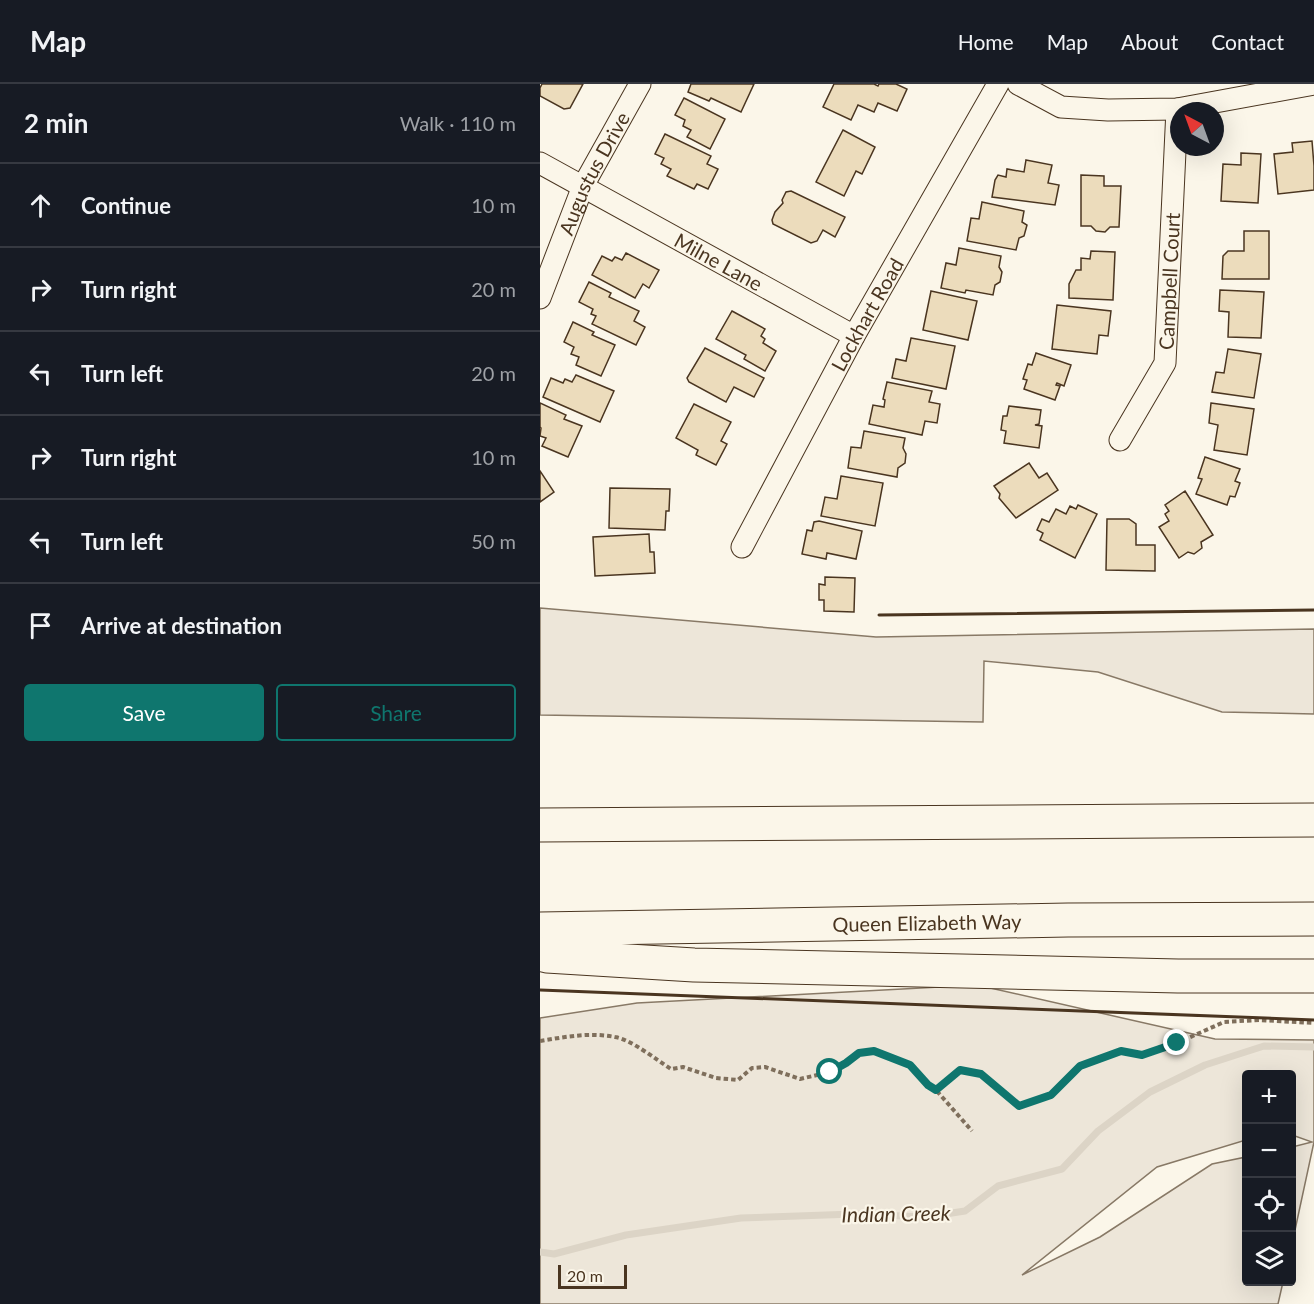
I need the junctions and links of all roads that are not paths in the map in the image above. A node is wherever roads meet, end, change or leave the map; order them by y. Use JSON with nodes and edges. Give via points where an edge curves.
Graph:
{"nodes":[{"id":1,"x":640,"y":84,"type":"edge"},
{"id":2,"x":998,"y":84,"type":"edge"},
{"id":3,"x":1018,"y":84,"type":"edge"},
{"id":4,"x":1314,"y":84,"type":"edge"},
{"id":5,"x":1219,"y":102,"type":"edge"},
{"id":6,"x":1170,"y":110,"type":"edge"},
{"id":7,"x":1175,"y":156,"type":"edge"},
{"id":8,"x":540,"y":163,"type":"edge"},
{"id":9,"x":584,"y":186,"type":"junction"},
{"id":10,"x":540,"y":298,"type":"edge"},
{"id":11,"x":854,"y":336,"type":"junction"},
{"id":12,"x":1120,"y":440,"type":"dead end"},
{"id":13,"x":742,"y":547,"type":"dead end"},
{"id":14,"x":1314,"y":820,"type":"edge"},
{"id":15,"x":540,"y":825,"type":"edge"},
{"id":16,"x":1314,"y":919,"type":"edge"},
{"id":17,"x":540,"y":929,"type":"edge"},
{"id":18,"x":540,"y":954,"type":"edge"},
{"id":19,"x":1314,"y":976,"type":"edge"}],
"edges":[{"from":1,"to":9,"type":"street","name":"Augustus Drive"},
{"from":2,"to":11,"type":"street","name":"Lockhart Road"},
{"from":3,"to":6,"type":"street","via":[[1061,107]]},
{"from":4,"to":5,"type":"street"},
{"from":7,"to":12,"type":"street","name":"Campbell Court","via":[[1165,363]]},
{"from":8,"to":9,"type":"street","name":"Milne Lane"},
{"from":9,"to":10,"type":"street","name":"Augustus Drive"},
{"from":9,"to":11,"type":"street","name":"Milne Lane"},
{"from":11,"to":13,"type":"street","name":"Lockhart Road"},
{"from":14,"to":15,"type":"highway"},
{"from":16,"to":17,"type":"highway","name":"Queen Elizabeth Way"},
{"from":18,"to":19,"type":"highway","via":[[694,965]]}]}
